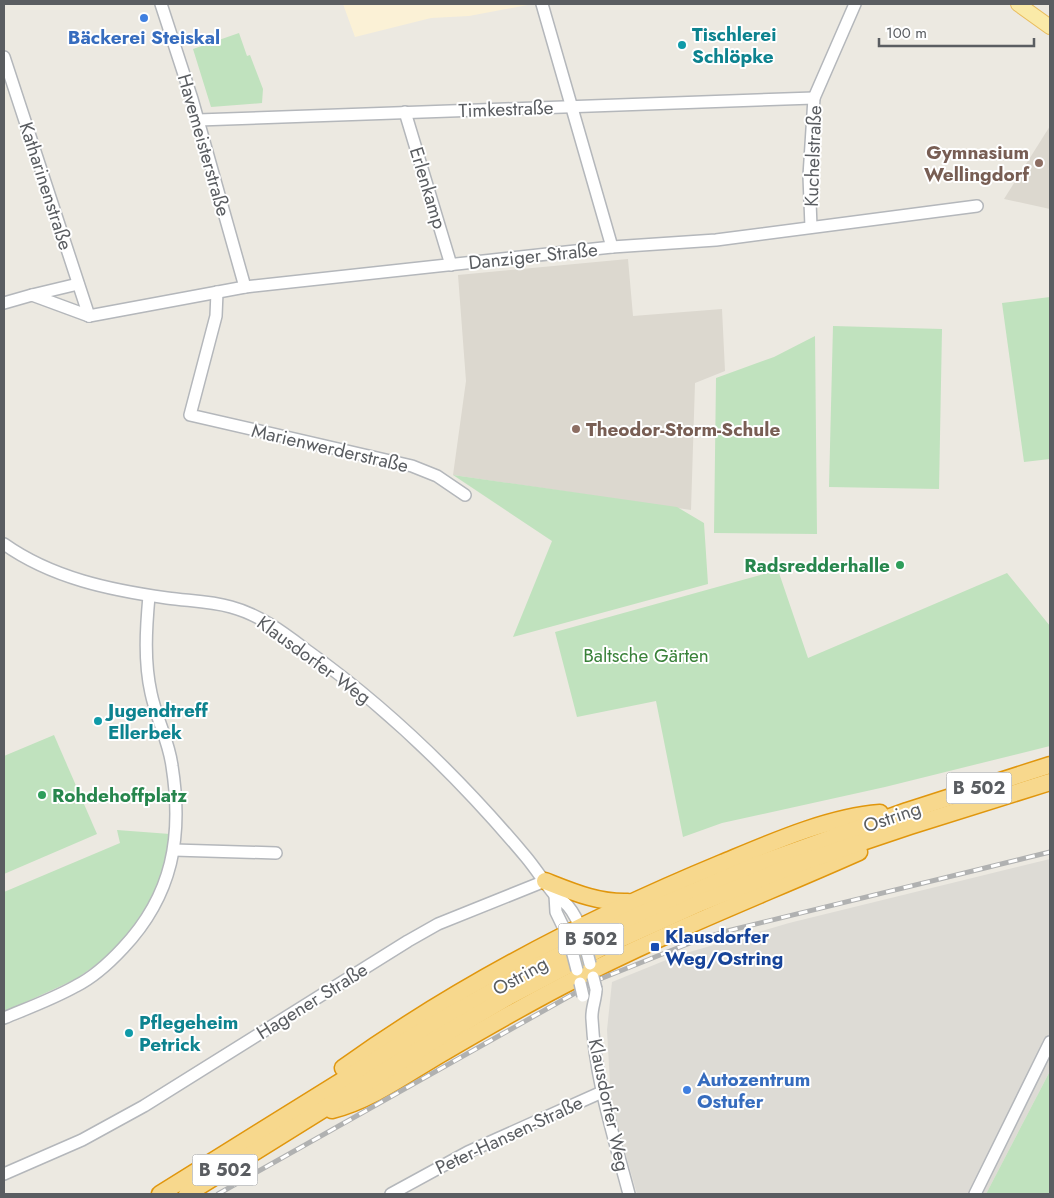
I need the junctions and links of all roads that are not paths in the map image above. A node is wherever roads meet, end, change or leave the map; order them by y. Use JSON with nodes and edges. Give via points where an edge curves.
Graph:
{"nodes":[{"id":1,"x":161,"y":4,"type":"edge"},
{"id":2,"x":542,"y":4,"type":"edge"},
{"id":3,"x":855,"y":4,"type":"edge"},
{"id":4,"x":1018,"y":4,"type":"edge"},
{"id":5,"x":1047,"y":24,"type":"edge"},
{"id":6,"x":4,"y":57,"type":"edge"},
{"id":7,"x":814,"y":98,"type":"junction"},
{"id":8,"x":572,"y":107,"type":"junction"},
{"id":9,"x":405,"y":112,"type":"junction"},
{"id":10,"x":198,"y":120,"type":"junction"},
{"id":11,"x":977,"y":206,"type":"dead end"},
{"id":12,"x":810,"y":227,"type":"junction"},
{"id":13,"x":612,"y":247,"type":"junction"},
{"id":14,"x":451,"y":265,"type":"junction"},
{"id":15,"x":78,"y":284,"type":"junction"},
{"id":16,"x":245,"y":287,"type":"junction"},
{"id":17,"x":217,"y":292,"type":"junction"},
{"id":18,"x":32,"y":295,"type":"junction"},
{"id":19,"x":4,"y":303,"type":"edge"},
{"id":20,"x":89,"y":316,"type":"junction"},
{"id":21,"x":465,"y":495,"type":"dead end"},
{"id":22,"x":4,"y":544,"type":"edge"},
{"id":23,"x":149,"y":596,"type":"junction"},
{"id":24,"x":1050,"y":765,"type":"edge"},
{"id":25,"x":1050,"y":782,"type":"edge"},
{"id":26,"x":909,"y":818,"type":"junction"},
{"id":27,"x":174,"y":850,"type":"junction"},
{"id":28,"x":276,"y":853,"type":"dead end"},
{"id":29,"x":545,"y":881,"type":"junction"},
{"id":30,"x":635,"y":901,"type":"junction"},
{"id":31,"x":574,"y":933,"type":"junction"},
{"id":32,"x":587,"y":976,"type":"junction"},
{"id":33,"x":592,"y":1016,"type":"junction"},
{"id":34,"x":4,"y":1018,"type":"edge"},
{"id":35,"x":1050,"y":1042,"type":"edge"},
{"id":36,"x":602,"y":1092,"type":"junction"},
{"id":37,"x":295,"y":1109,"type":"junction"},
{"id":38,"x":313,"y":1115,"type":"junction"},
{"id":39,"x":4,"y":1174,"type":"edge"},
{"id":40,"x":160,"y":1194,"type":"edge"},
{"id":41,"x":187,"y":1194,"type":"edge"},
{"id":42,"x":391,"y":1194,"type":"edge"},
{"id":43,"x":629,"y":1194,"type":"edge"},
{"id":44,"x":975,"y":1194,"type":"edge"}],
"edges":[{"from":1,"to":10,"type":"street","name":"Havemeisterstraße"},
{"from":2,"to":8,"type":"street"},
{"from":3,"to":7,"type":"street","name":"Kuchelstraße"},
{"from":4,"to":5,"type":"main road"},
{"from":6,"to":15,"type":"street","name":"Katharinenstraße"},
{"from":7,"to":8,"type":"street","name":"Timkestraße"},
{"from":7,"to":12,"type":"street","name":"Kuchelstraße","via":[[809,176]]},
{"from":8,"to":9,"type":"street","name":"Timkestraße"},
{"from":8,"to":13,"type":"street"},
{"from":9,"to":10,"type":"street","name":"Timkestraße"},
{"from":9,"to":14,"type":"street","name":"Erlenkamp"},
{"from":10,"to":16,"type":"street","name":"Havemeisterstraße"},
{"from":11,"to":12,"type":"street","name":"Danziger Straße"},
{"from":12,"to":13,"type":"street","name":"Danziger Straße","via":[[716,240]]},
{"from":13,"to":14,"type":"street","name":"Danziger Straße"},
{"from":14,"to":16,"type":"street","name":"Danziger Straße"},
{"from":15,"to":18,"type":"street"},
{"from":15,"to":20,"type":"street","name":"Katharinenstraße"},
{"from":16,"to":17,"type":"street","name":"Danziger Straße"},
{"from":17,"to":20,"type":"street","name":"Danziger Straße"},
{"from":17,"to":21,"type":"street","name":"Marienwerderstraße","via":[[216,316],[190,416],[412,466],[437,476]]},
{"from":18,"to":19,"type":"street"},
{"from":18,"to":20,"type":"street"},
{"from":22,"to":23,"type":"street","name":"Klausdorfer Weg","via":[[41,567],[65,576]]},
{"from":23,"to":27,"type":"street","via":[[146,651],[151,694],[172,764],[177,815]]},
{"from":23,"to":29,"type":"street","name":"Klausdorfer Weg","via":[[232,607],[260,618],[308,651],[369,699],[443,767],[486,810]]},
{"from":24,"to":26,"type":"highway","name":"Ostring","number":"B 502"},
{"from":25,"to":26,"type":"highway","name":"Ostring","number":"B 502"},
{"from":26,"to":30,"type":"highway","via":[[870,814],[805,831],[740,855]]},
{"from":26,"to":32,"type":"highway","via":[[877,845],[654,940]]},
{"from":26,"to":37,"type":"highway","name":"Ostring","number":"B 502","via":[[756,865],[641,914],[473,1001]]},
{"from":26,"to":38,"type":"highway","name":"Ostring","number":"B 502","via":[[605,946],[508,997]]},
{"from":27,"to":28,"type":"street"},
{"from":27,"to":34,"type":"street","via":[[167,879],[155,906],[140,930],[112,960],[77,986]]},
{"from":29,"to":30,"type":"highway","via":[[607,902]]},
{"from":29,"to":31,"type":"street","name":"Klausdorfer Weg","via":[[569,906]]},
{"from":29,"to":39,"type":"street","name":"Hagener Straße","via":[[431,928],[144,1106],[82,1140]]},
{"from":30,"to":31,"type":"highway"},
{"from":31,"to":32,"type":"street","name":"Klausdorfer Weg","bridge":true},
{"from":31,"to":37,"type":"highway","via":[[465,989],[399,1028],[334,1074]]},
{"from":32,"to":33,"type":"street","name":"Klausdorfer Weg"},
{"from":32,"to":33,"type":"street","name":"Klausdorfer Weg","bridge":true,"via":[[583,996]]},
{"from":32,"to":38,"type":"highway","via":[[488,1026],[367,1097]]},
{"from":33,"to":36,"type":"street","name":"Klausdorfer Weg"},
{"from":35,"to":44,"type":"street"},
{"from":36,"to":42,"type":"street","name":"Peter-Hansen-Straße","via":[[468,1152]]},
{"from":36,"to":43,"type":"street","name":"Klausdorfer Weg"},
{"from":37,"to":40,"type":"highway","name":"Ostring","number":"B 502"},
{"from":38,"to":41,"type":"highway","name":"Ostring","number":"B 502"}]}
